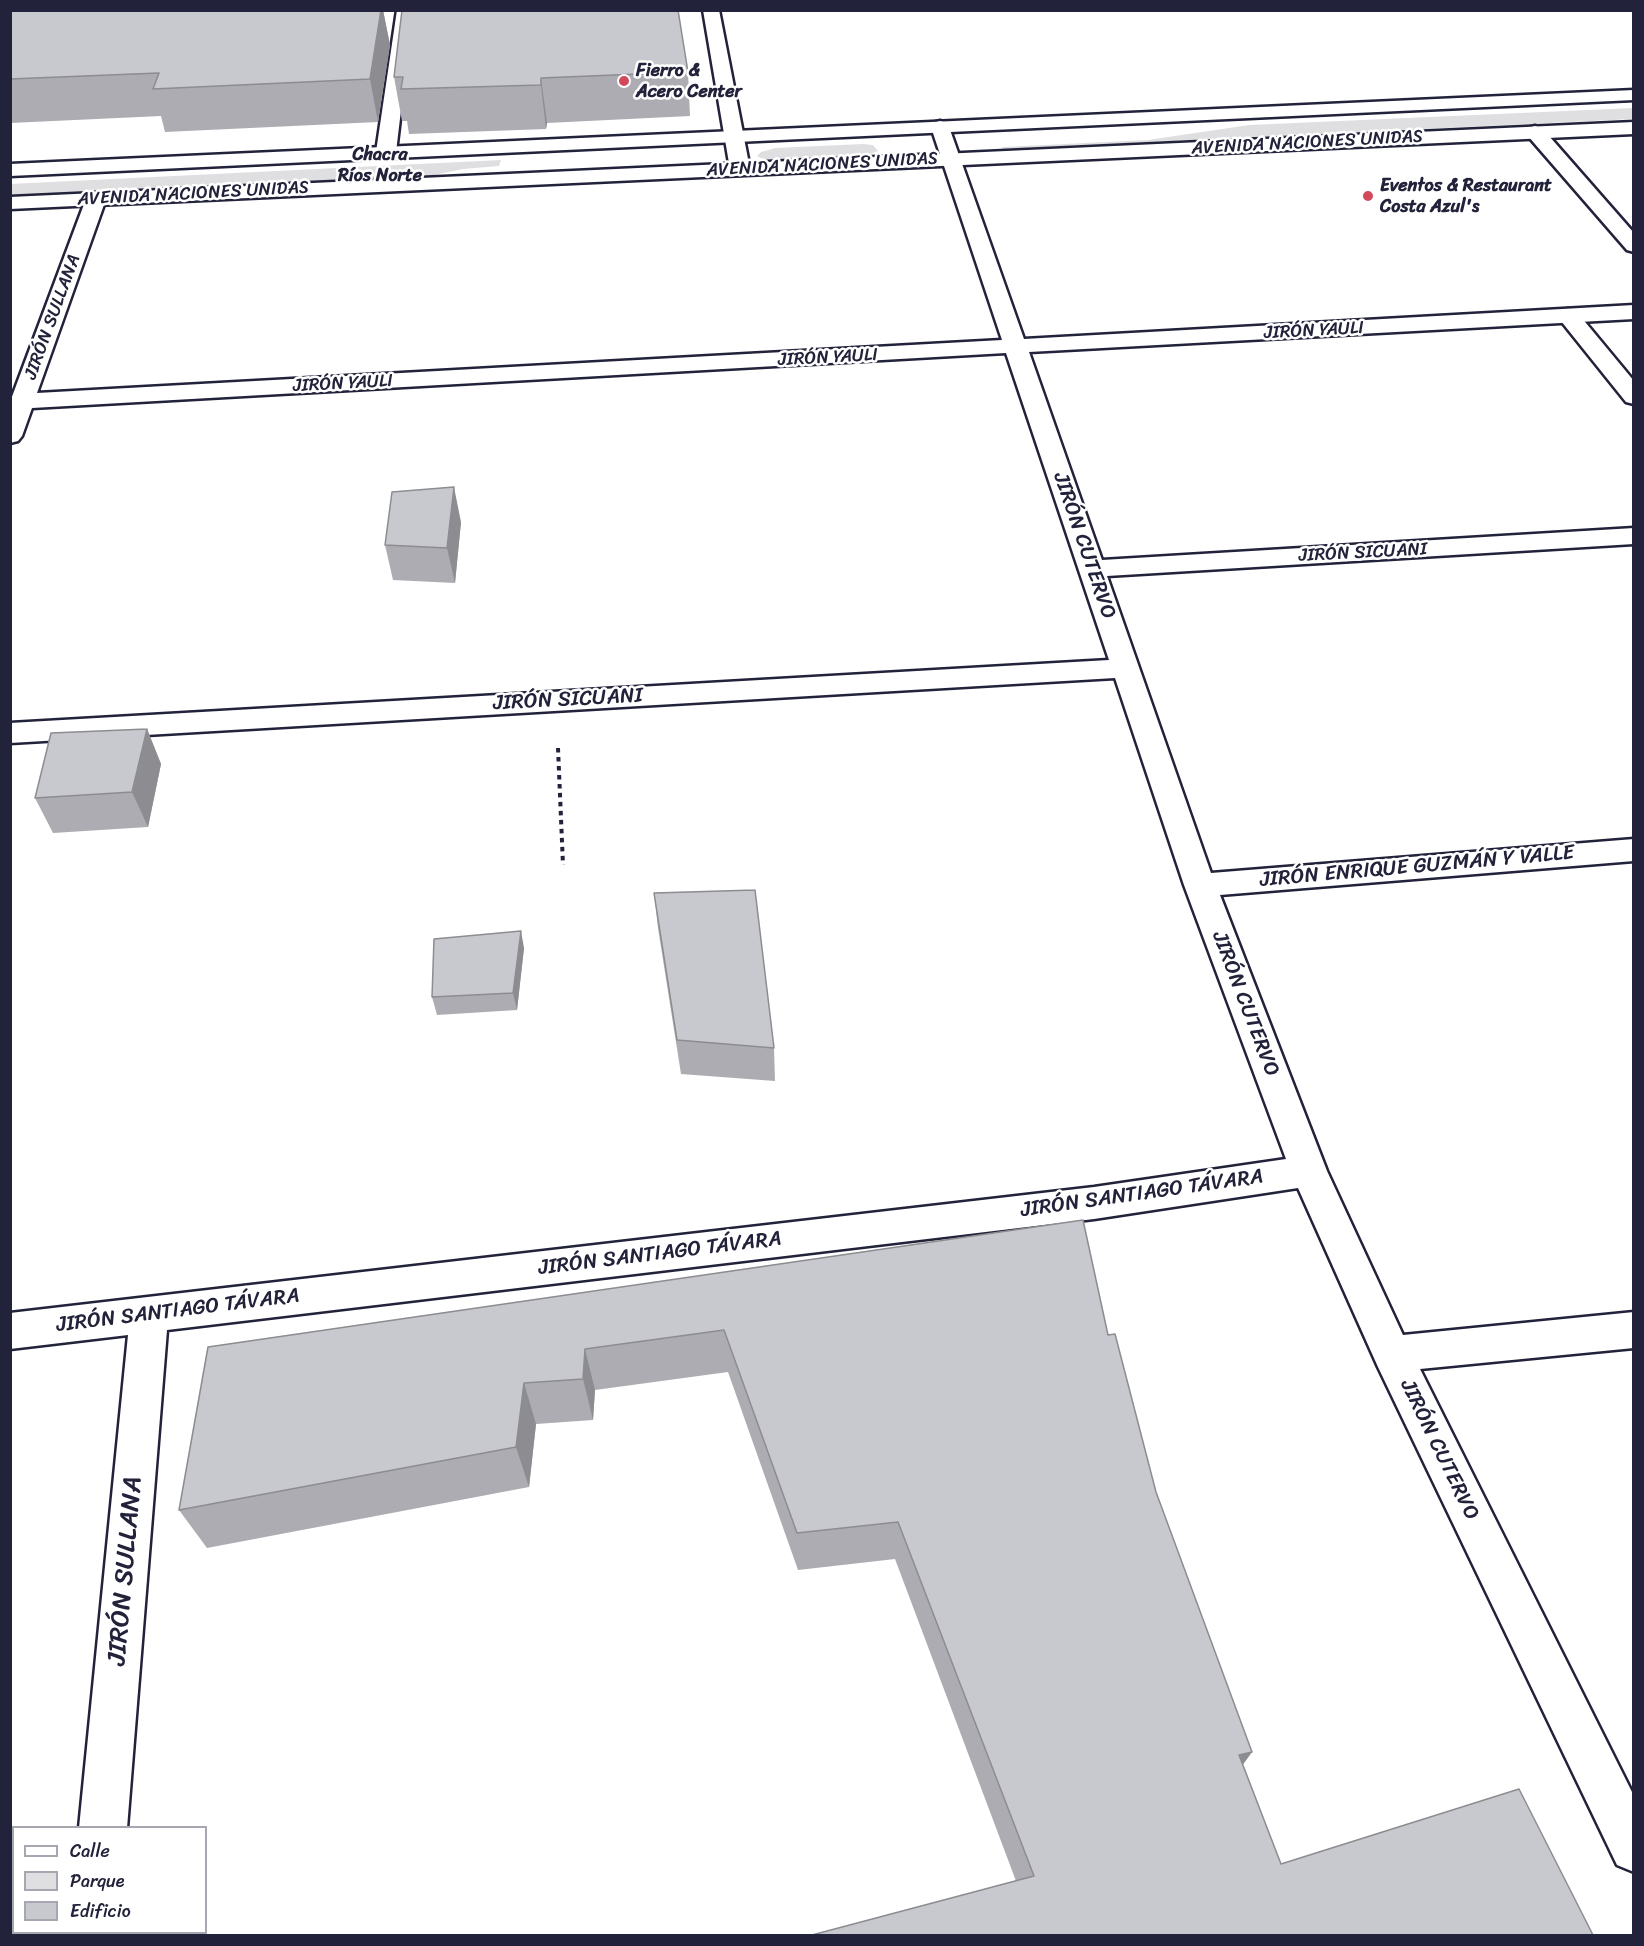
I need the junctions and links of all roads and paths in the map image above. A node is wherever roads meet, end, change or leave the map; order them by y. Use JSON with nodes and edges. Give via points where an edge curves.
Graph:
{"nodes":[{"id":1,"x":405,"y":10,"type":"edge"},
{"id":2,"x":711,"y":10,"type":"edge"},
{"id":3,"x":1634,"y":95,"type":"edge"},
{"id":4,"x":940,"y":127,"type":"junction"},
{"id":5,"x":1634,"y":128,"type":"edge"},
{"id":6,"x":1535,"y":132,"type":"junction"},
{"id":7,"x":734,"y":136,"type":"junction"},
{"id":8,"x":386,"y":153,"type":"junction"},
{"id":9,"x":951,"y":159,"type":"junction"},
{"id":10,"x":740,"y":169,"type":"junction"},
{"id":11,"x":10,"y":170,"type":"edge"},
{"id":12,"x":96,"y":199,"type":"junction"},
{"id":13,"x":10,"y":203,"type":"edge"},
{"id":14,"x":1634,"y":246,"type":"edge"},
{"id":15,"x":1634,"y":312,"type":"edge"},
{"id":16,"x":1568,"y":316,"type":"junction"},
{"id":17,"x":1017,"y":348,"type":"junction"},
{"id":18,"x":1634,"y":397,"type":"edge"},
{"id":19,"x":23,"y":401,"type":"junction"},
{"id":20,"x":10,"y":436,"type":"edge"},
{"id":21,"x":1634,"y":536,"type":"edge"},
{"id":22,"x":1092,"y":569,"type":"junction"},
{"id":23,"x":1126,"y":668,"type":"junction"},
{"id":24,"x":555,"y":701,"type":"junction"},
{"id":25,"x":10,"y":733,"type":"edge"},
{"id":26,"x":1634,"y":850,"type":"edge"},
{"id":27,"x":563,"y":865,"type":"dead end"},
{"id":28,"x":1200,"y":885,"type":"junction"},
{"id":29,"x":1309,"y":1171,"type":"junction"},
{"id":30,"x":149,"y":1315,"type":"junction"},
{"id":31,"x":1634,"y":1330,"type":"edge"},
{"id":32,"x":10,"y":1331,"type":"edge"},
{"id":33,"x":1392,"y":1354,"type":"junction"},
{"id":34,"x":103,"y":1826,"type":"edge"},
{"id":35,"x":1634,"y":1848,"type":"edge"}],
"edges":[{"from":1,"to":8,"type":"street"},
{"from":2,"to":7,"type":"street"},
{"from":3,"to":4,"type":"street","name":"AVENIDA NACIONES UNIDAS"},
{"from":4,"to":7,"type":"street","name":"AVENIDA NACIONES UNIDAS"},
{"from":4,"to":9,"type":"street","name":"JIRÓN CUTERVO"},
{"from":5,"to":6,"type":"street","name":"AVENIDA NACIONES UNIDAS"},
{"from":6,"to":9,"type":"street","name":"AVENIDA NACIONES UNIDAS"},
{"from":6,"to":14,"type":"street"},
{"from":7,"to":8,"type":"street","name":"AVENIDA NACIONES UNIDAS"},
{"from":7,"to":10,"type":"street"},
{"from":8,"to":11,"type":"street","name":"AVENIDA NACIONES UNIDAS"},
{"from":9,"to":10,"type":"street","name":"AVENIDA NACIONES UNIDAS"},
{"from":9,"to":17,"type":"street","name":"JIRÓN CUTERVO"},
{"from":10,"to":12,"type":"street","name":"AVENIDA NACIONES UNIDAS"},
{"from":12,"to":13,"type":"street","name":"AVENIDA NACIONES UNIDAS"},
{"from":12,"to":19,"type":"street","name":"JIRÓN SULLANA"},
{"from":15,"to":16,"type":"street","name":"JIRÓN YAULI"},
{"from":16,"to":17,"type":"street","name":"JIRÓN YAULI"},
{"from":16,"to":18,"type":"street"},
{"from":17,"to":19,"type":"street","name":"JIRÓN YAULI"},
{"from":17,"to":22,"type":"street","name":"JIRÓN CUTERVO"},
{"from":19,"to":20,"type":"street","name":"JIRÓN SULLANA"},
{"from":21,"to":22,"type":"street","name":"JIRÓN SICUANI"},
{"from":22,"to":23,"type":"street","name":"JIRÓN CUTERVO"},
{"from":23,"to":24,"type":"street","name":"JIRÓN SICUANI"},
{"from":23,"to":28,"type":"street","name":"JIRÓN CUTERVO"},
{"from":24,"to":25,"type":"street","name":"JIRÓN SICUANI"},
{"from":24,"to":27,"type":"path"},
{"from":26,"to":28,"type":"street","name":"JIRÓN ENRIQUE GUZMÁN Y VALLE"},
{"from":28,"to":29,"type":"street","name":"JIRÓN CUTERVO"},
{"from":29,"to":30,"type":"street","name":"JIRÓN SANTIAGO TÁVARA","via":[[1094,1203]]},
{"from":29,"to":33,"type":"street","name":"JIRÓN CUTERVO"},
{"from":30,"to":32,"type":"street","name":"JIRÓN SANTIAGO TÁVARA"},
{"from":30,"to":34,"type":"street","name":"JIRÓN SULLANA"},
{"from":31,"to":33,"type":"street"},
{"from":33,"to":35,"type":"street","name":"JIRÓN CUTERVO"}]}
